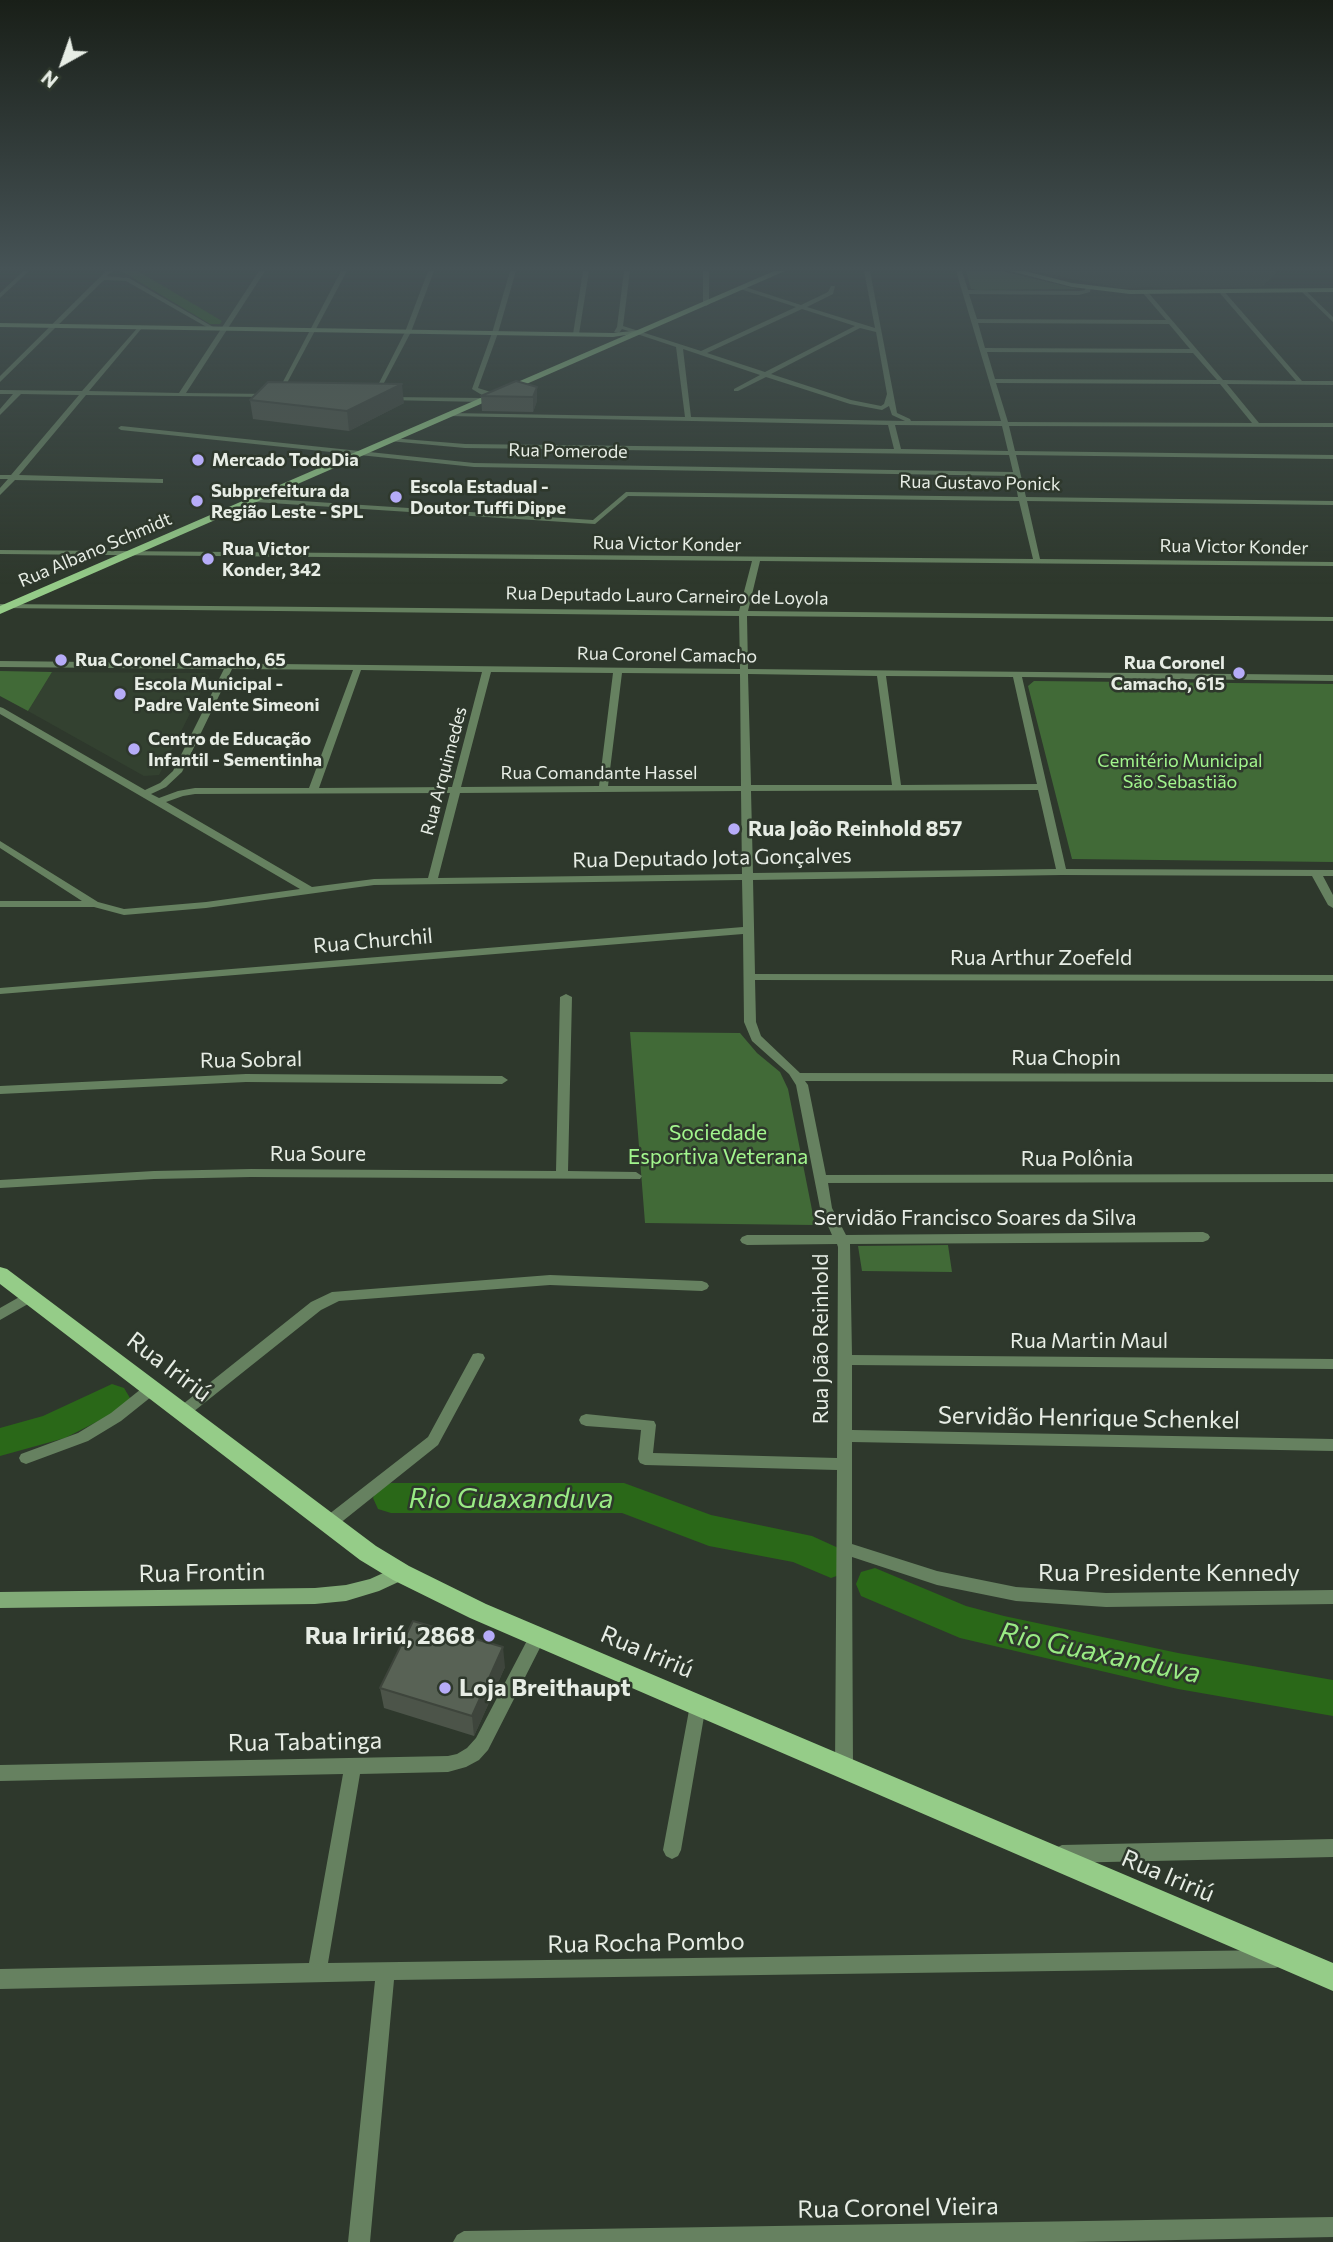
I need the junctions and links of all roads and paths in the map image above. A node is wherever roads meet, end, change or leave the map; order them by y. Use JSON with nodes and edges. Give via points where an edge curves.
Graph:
{"nodes":[{"id":1,"x":99,"y":376,"type":"edge"},
{"id":2,"x":194,"y":376,"type":"edge"},
{"id":3,"x":288,"y":376,"type":"edge"},
{"id":4,"x":384,"y":376,"type":"edge"},
{"id":5,"x":479,"y":376,"type":"edge"},
{"id":6,"x":537,"y":376,"type":"edge"},
{"id":7,"x":683,"y":376,"type":"edge"},
{"id":8,"x":763,"y":376,"type":"edge"},
{"id":9,"x":771,"y":376,"type":"edge"},
{"id":10,"x":885,"y":376,"type":"edge"},
{"id":11,"x":990,"y":376,"type":"edge"},
{"id":12,"x":1216,"y":376,"type":"edge"},
{"id":13,"x":1294,"y":376,"type":"edge"},
{"id":14,"x":992,"y":381,"type":"junction"},
{"id":15,"x":1222,"y":382,"type":"junction"},
{"id":16,"x":1300,"y":383,"type":"junction"},
{"id":17,"x":1333,"y":383,"type":"edge"},
{"id":18,"x":736,"y":390,"type":"dead end"},
{"id":19,"x":0,"y":391,"type":"edge"},
{"id":20,"x":19,"y":392,"type":"junction"},
{"id":21,"x":84,"y":393,"type":"junction"},
{"id":22,"x":181,"y":395,"type":"junction"},
{"id":23,"x":496,"y":395,"type":"junction"},
{"id":24,"x":889,"y":395,"type":"junction"},
{"id":25,"x":277,"y":397,"type":"junction"},
{"id":26,"x":291,"y":397,"type":"edge"},
{"id":27,"x":359,"y":398,"type":"edge"},
{"id":28,"x":372,"y":398,"type":"junction"},
{"id":29,"x":440,"y":400,"type":"junction"},
{"id":30,"x":484,"y":400,"type":"junction"},
{"id":31,"x":850,"y":402,"type":"junction"},
{"id":32,"x":465,"y":408,"type":"junction"},
{"id":33,"x":0,"y":413,"type":"edge"},
{"id":34,"x":450,"y":415,"type":"junction"},
{"id":35,"x":688,"y":418,"type":"junction"},
{"id":36,"x":891,"y":418,"type":"junction"},
{"id":37,"x":1005,"y":423,"type":"junction"},
{"id":38,"x":1257,"y":424,"type":"junction"},
{"id":39,"x":1333,"y":425,"type":"edge"},
{"id":40,"x":121,"y":428,"type":"dead end"},
{"id":41,"x":391,"y":440,"type":"junction"},
{"id":42,"x":364,"y":452,"type":"junction"},
{"id":43,"x":898,"y":452,"type":"junction"},
{"id":44,"x":1013,"y":453,"type":"junction"},
{"id":45,"x":1333,"y":457,"type":"edge"},
{"id":46,"x":1018,"y":474,"type":"junction"},
{"id":47,"x":0,"y":478,"type":"edge"},
{"id":48,"x":13,"y":478,"type":"junction"},
{"id":49,"x":160,"y":481,"type":"dead end"},
{"id":50,"x":0,"y":493,"type":"edge"},
{"id":51,"x":1023,"y":499,"type":"junction"},
{"id":52,"x":255,"y":500,"type":"junction"},
{"id":53,"x":1333,"y":503,"type":"edge"},
{"id":54,"x":0,"y":552,"type":"edge"},
{"id":55,"x":132,"y":553,"type":"junction"},
{"id":56,"x":756,"y":560,"type":"junction"},
{"id":57,"x":1037,"y":561,"type":"junction"},
{"id":58,"x":1333,"y":564,"type":"edge"},
{"id":59,"x":3,"y":607,"type":"edge"},
{"id":60,"x":743,"y":613,"type":"junction"},
{"id":61,"x":1333,"y":618,"type":"edge"},
{"id":62,"x":0,"y":664,"type":"edge"},
{"id":63,"x":229,"y":667,"type":"junction"},
{"id":64,"x":358,"y":668,"type":"junction"},
{"id":65,"x":487,"y":669,"type":"junction"},
{"id":66,"x":618,"y":671,"type":"junction"},
{"id":67,"x":744,"y":672,"type":"junction"},
{"id":68,"x":881,"y":673,"type":"junction"},
{"id":69,"x":1017,"y":675,"type":"junction"},
{"id":70,"x":1333,"y":678,"type":"edge"},
{"id":71,"x":0,"y":710,"type":"edge"},
{"id":72,"x":1042,"y":787,"type":"junction"},
{"id":73,"x":897,"y":788,"type":"junction"},
{"id":74,"x":603,"y":789,"type":"junction"},
{"id":75,"x":746,"y":789,"type":"junction"},
{"id":76,"x":313,"y":790,"type":"junction"},
{"id":77,"x":456,"y":790,"type":"junction"},
{"id":78,"x":144,"y":794,"type":"junction"},
{"id":79,"x":158,"y":802,"type":"junction"},
{"id":80,"x":0,"y":844,"type":"edge"},
{"id":81,"x":1062,"y":872,"type":"junction"},
{"id":82,"x":1316,"y":873,"type":"junction"},
{"id":83,"x":1333,"y":873,"type":"edge"},
{"id":84,"x":747,"y":877,"type":"junction"},
{"id":85,"x":432,"y":881,"type":"junction"},
{"id":86,"x":311,"y":891,"type":"junction"},
{"id":87,"x":0,"y":904,"type":"edge"},
{"id":88,"x":94,"y":904,"type":"junction"},
{"id":89,"x":1333,"y":905,"type":"edge"},
{"id":90,"x":748,"y":930,"type":"junction"},
{"id":91,"x":749,"y":977,"type":"junction"},
{"id":92,"x":1333,"y":978,"type":"edge"},
{"id":93,"x":0,"y":991,"type":"edge"},
{"id":94,"x":566,"y":997,"type":"dead end"},
{"id":95,"x":799,"y":1077,"type":"junction"},
{"id":96,"x":1333,"y":1078,"type":"edge"},
{"id":97,"x":502,"y":1080,"type":"dead end"},
{"id":98,"x":0,"y":1090,"type":"edge"},
{"id":99,"x":562,"y":1175,"type":"junction"},
{"id":100,"x":636,"y":1176,"type":"dead end"},
{"id":101,"x":1333,"y":1178,"type":"edge"},
{"id":102,"x":821,"y":1179,"type":"junction"},
{"id":103,"x":0,"y":1184,"type":"edge"},
{"id":104,"x":1203,"y":1237,"type":"dead end"},
{"id":105,"x":841,"y":1239,"type":"junction"},
{"id":106,"x":747,"y":1240,"type":"dead end"},
{"id":107,"x":0,"y":1274,"type":"edge"},
{"id":108,"x":702,"y":1286,"type":"dead end"},
{"id":109,"x":30,"y":1296,"type":"junction"},
{"id":110,"x":0,"y":1315,"type":"edge"},
{"id":111,"x":478,"y":1358,"type":"dead end"},
{"id":112,"x":844,"y":1360,"type":"junction"},
{"id":113,"x":1333,"y":1364,"type":"edge"},
{"id":114,"x":151,"y":1388,"type":"junction"},
{"id":115,"x":183,"y":1412,"type":"junction"},
{"id":116,"x":586,"y":1420,"type":"dead end"},
{"id":117,"x":844,"y":1436,"type":"junction"},
{"id":118,"x":1333,"y":1445,"type":"edge"},
{"id":119,"x":26,"y":1458,"type":"dead end"},
{"id":120,"x":844,"y":1464,"type":"junction"},
{"id":121,"x":329,"y":1523,"type":"junction"},
{"id":122,"x":844,"y":1564,"type":"junction"},
{"id":123,"x":401,"y":1573,"type":"junction"},
{"id":124,"x":1333,"y":1597,"type":"edge"},
{"id":125,"x":0,"y":1600,"type":"edge"},
{"id":126,"x":538,"y":1636,"type":"junction"},
{"id":127,"x":698,"y":1705,"type":"junction"},
{"id":128,"x":353,"y":1766,"type":"junction"},
{"id":129,"x":844,"y":1768,"type":"junction"},
{"id":130,"x":0,"y":1773,"type":"edge"},
{"id":131,"x":1333,"y":1848,"type":"edge"},
{"id":132,"x":672,"y":1850,"type":"dead end"},
{"id":133,"x":1048,"y":1854,"type":"junction"},
{"id":134,"x":1292,"y":1959,"type":"junction"},
{"id":135,"x":385,"y":1971,"type":"junction"},
{"id":136,"x":317,"y":1972,"type":"junction"},
{"id":137,"x":1333,"y":1977,"type":"edge"},
{"id":138,"x":0,"y":1979,"type":"edge"},
{"id":139,"x":1333,"y":2227,"type":"edge"},
{"id":140,"x":359,"y":2242,"type":"edge"},
{"id":141,"x":464,"y":2242,"type":"edge"}],
"edges":[{"from":1,"to":21,"type":"street"},
{"from":2,"to":22,"type":"street"},
{"from":3,"to":25,"type":"street"},
{"from":4,"to":28,"type":"street"},
{"from":5,"to":23,"type":"street","via":[[475,388]]},
{"from":6,"to":23,"type":"main road","name":"Rua Albano Schmidt"},
{"from":7,"to":35,"type":"street"},
{"from":8,"to":18,"type":"street"},
{"from":9,"to":31,"type":"street"},
{"from":10,"to":24,"type":"street"},
{"from":11,"to":14,"type":"street"},
{"from":12,"to":15,"type":"street"},
{"from":13,"to":16,"type":"street"},
{"from":14,"to":15,"type":"street"},
{"from":14,"to":37,"type":"street"},
{"from":15,"to":16,"type":"street"},
{"from":15,"to":38,"type":"street"},
{"from":16,"to":17,"type":"street"},
{"from":19,"to":20,"type":"street"},
{"from":20,"to":21,"type":"street"},
{"from":20,"to":33,"type":"street"},
{"from":21,"to":22,"type":"street"},
{"from":21,"to":48,"type":"street"},
{"from":22,"to":25,"type":"street"},
{"from":23,"to":30,"type":"main road","name":"Rua Albano Schmidt"},
{"from":24,"to":31,"type":"street","via":[[881,408]]},
{"from":24,"to":36,"type":"street"},
{"from":25,"to":26,"type":"street"},
{"from":27,"to":28,"type":"street"},
{"from":28,"to":29,"type":"street"},
{"from":29,"to":30,"type":"street"},
{"from":29,"to":32,"type":"street"},
{"from":30,"to":32,"type":"main road","name":"Rua Albano Schmidt"},
{"from":31,"to":36,"type":"street"},
{"from":32,"to":34,"type":"main road","name":"Rua Albano Schmidt"},
{"from":34,"to":35,"type":"street"},
{"from":34,"to":41,"type":"main road","name":"Rua Albano Schmidt"},
{"from":35,"to":36,"type":"street","via":[[864,422]]},
{"from":36,"to":37,"type":"street","via":[[916,423]]},
{"from":36,"to":43,"type":"street"},
{"from":37,"to":38,"type":"street"},
{"from":37,"to":44,"type":"street"},
{"from":38,"to":39,"type":"street"},
{"from":40,"to":42,"type":"street","name":"Rua Pomerode"},
{"from":41,"to":42,"type":"main road","name":"Rua Albano Schmidt"},
{"from":41,"to":43,"type":"street","via":[[452,446]]},
{"from":42,"to":46,"type":"street","name":"Rua Pomerode","via":[[485,466]]},
{"from":42,"to":52,"type":"main road","name":"Rua Albano Schmidt"},
{"from":43,"to":44,"type":"street"},
{"from":44,"to":45,"type":"street"},
{"from":44,"to":46,"type":"street"},
{"from":46,"to":51,"type":"street"},
{"from":47,"to":48,"type":"street"},
{"from":48,"to":49,"type":"street"},
{"from":48,"to":50,"type":"street"},
{"from":51,"to":52,"type":"street","name":"Rua Gustavo Ponick","via":[[626,495],[595,523]]},
{"from":51,"to":53,"type":"street","name":"Rua Gustavo Ponick"},
{"from":51,"to":57,"type":"street"},
{"from":52,"to":55,"type":"main road","name":"Rua Albano Schmidt"},
{"from":54,"to":55,"type":"street","name":"Rua Victor Konder"},
{"from":55,"to":56,"type":"street","name":"Rua Victor Konder"},
{"from":55,"to":59,"type":"main road","name":"Rua Albano Schmidt"},
{"from":56,"to":57,"type":"street","name":"Rua Victor Konder"},
{"from":56,"to":60,"type":"street"},
{"from":57,"to":58,"type":"street","name":"Rua Victor Konder"},
{"from":59,"to":60,"type":"street","name":"Rua Deputado Lauro Carneiro de Loyola"},
{"from":60,"to":61,"type":"street","name":"Rua Deputado Lauro Carneiro de Loyola"},
{"from":60,"to":67,"type":"street"},
{"from":62,"to":63,"type":"street","name":"Rua Coronel Camacho"},
{"from":63,"to":64,"type":"street","name":"Rua Coronel Camacho"},
{"from":63,"to":78,"type":"street","via":[[177,772]]},
{"from":64,"to":65,"type":"street","name":"Rua Coronel Camacho"},
{"from":64,"to":76,"type":"street"},
{"from":65,"to":66,"type":"street","name":"Rua Coronel Camacho"},
{"from":65,"to":77,"type":"street","name":"Rua Arquimedes"},
{"from":66,"to":67,"type":"street","name":"Rua Coronel Camacho"},
{"from":66,"to":74,"type":"street"},
{"from":67,"to":68,"type":"street","name":"Rua Coronel Camacho"},
{"from":67,"to":75,"type":"street"},
{"from":68,"to":69,"type":"street","name":"Rua Coronel Camacho"},
{"from":68,"to":73,"type":"street"},
{"from":69,"to":70,"type":"street","name":"Rua Coronel Camacho"},
{"from":69,"to":72,"type":"street"},
{"from":71,"to":78,"type":"street"},
{"from":72,"to":73,"type":"street","name":"Rua Comandante Hassel"},
{"from":72,"to":81,"type":"street"},
{"from":73,"to":75,"type":"street","name":"Rua Comandante Hassel"},
{"from":74,"to":75,"type":"street","name":"Rua Comandante Hassel"},
{"from":74,"to":77,"type":"street","name":"Rua Comandante Hassel"},
{"from":75,"to":84,"type":"street"},
{"from":76,"to":77,"type":"street","name":"Rua Comandante Hassel"},
{"from":76,"to":79,"type":"street","name":"Rua Comandante Hassel","via":[[195,791]]},
{"from":77,"to":85,"type":"street","name":"Rua Arquimedes"},
{"from":78,"to":79,"type":"street"},
{"from":79,"to":86,"type":"street"},
{"from":80,"to":88,"type":"street"},
{"from":81,"to":82,"type":"street","name":"Rua Deputado Jota Gonçalves"},
{"from":81,"to":84,"type":"street","name":"Rua Deputado Jota Gonçalves"},
{"from":82,"to":83,"type":"street","name":"Rua Deputado Jota Gonçalves"},
{"from":82,"to":89,"type":"street"},
{"from":84,"to":85,"type":"street","name":"Rua Deputado Jota Gonçalves"},
{"from":84,"to":90,"type":"street"},
{"from":85,"to":86,"type":"street","name":"Rua Deputado Jota Gonçalves","via":[[361,883]]},
{"from":86,"to":88,"type":"street","name":"Rua Deputado Jota Gonçalves","via":[[138,912]]},
{"from":87,"to":88,"type":"street"},
{"from":90,"to":91,"type":"street"},
{"from":90,"to":93,"type":"street","name":"Rua Churchil"},
{"from":91,"to":92,"type":"street","name":"Rua Arthur Zoefeld"},
{"from":91,"to":95,"type":"street","via":[[752,1030],[763,1046]]},
{"from":94,"to":99,"type":"street"},
{"from":95,"to":96,"type":"street","name":"Rua Chopin"},
{"from":95,"to":102,"type":"street","name":"Rua João Reinhold"},
{"from":97,"to":98,"type":"street","name":"Rua Sobral","via":[[235,1078]]},
{"from":99,"to":100,"type":"street","name":"Rua Soure"},
{"from":99,"to":103,"type":"street","name":"Rua Soure","via":[[251,1173]]},
{"from":101,"to":102,"type":"street","name":"Rua Polônia"},
{"from":102,"to":105,"type":"street","name":"Rua João Reinhold","via":[[830,1219]]},
{"from":104,"to":105,"type":"street","name":"Servidão Francisco Soares da Silva"},
{"from":105,"to":106,"type":"street","name":"Servidão Francisco Soares da Silva"},
{"from":105,"to":112,"type":"street","name":"Rua João Reinhold","via":[[845,1247]]},
{"from":107,"to":109,"type":"main road","name":"Rua Iririú"},
{"from":108,"to":115,"type":"street","via":[[550,1280],[337,1296],[316,1306]]},
{"from":109,"to":110,"type":"street"},
{"from":109,"to":114,"type":"main road","name":"Rua Iririú"},
{"from":111,"to":121,"type":"street","via":[[433,1441]]},
{"from":112,"to":113,"type":"street","name":"Rua Martin Maul"},
{"from":112,"to":117,"type":"street","name":"Rua João Reinhold"},
{"from":114,"to":115,"type":"main road","name":"Rua Iririú"},
{"from":114,"to":119,"type":"street","via":[[83,1437]]},
{"from":115,"to":121,"type":"main road","name":"Rua Iririú"},
{"from":116,"to":120,"type":"street","via":[[649,1425],[645,1459]]},
{"from":117,"to":118,"type":"street","name":"Servidão Henrique Schenkel"},
{"from":117,"to":120,"type":"street","name":"Rua João Reinhold"},
{"from":120,"to":122,"type":"street","name":"Rua João Reinhold"},
{"from":121,"to":123,"type":"main road","name":"Rua Iririú"},
{"from":122,"to":124,"type":"street","name":"Rua Presidente Kennedy","via":[[1016,1594],[1106,1600]]},
{"from":122,"to":129,"type":"street","name":"Rua João Reinhold"},
{"from":123,"to":125,"type":"street","name":"Rua Frontin","via":[[364,1588],[314,1595]]},
{"from":123,"to":126,"type":"main road","name":"Rua Iririú"},
{"from":126,"to":127,"type":"main road","name":"Rua Iririú"},
{"from":126,"to":128,"type":"street","name":"Rua Tabatinga","via":[[490,1732],[473,1754],[448,1764]]},
{"from":127,"to":129,"type":"main road","name":"Rua Iririú"},
{"from":127,"to":132,"type":"street"},
{"from":128,"to":130,"type":"street","name":"Rua Tabatinga"},
{"from":128,"to":136,"type":"street"},
{"from":129,"to":133,"type":"main road","name":"Rua Iririú"},
{"from":131,"to":133,"type":"street"},
{"from":133,"to":134,"type":"main road","name":"Rua Iririú"},
{"from":134,"to":135,"type":"street","name":"Rua Rocha Pombo"},
{"from":134,"to":137,"type":"main road","name":"Rua Iririú"},
{"from":135,"to":136,"type":"street","name":"Rua Rocha Pombo"},
{"from":135,"to":140,"type":"street"},
{"from":136,"to":138,"type":"street","name":"Rua Rocha Pombo"},
{"from":139,"to":141,"type":"street","name":"Rua Coronel Vieira"}]}
